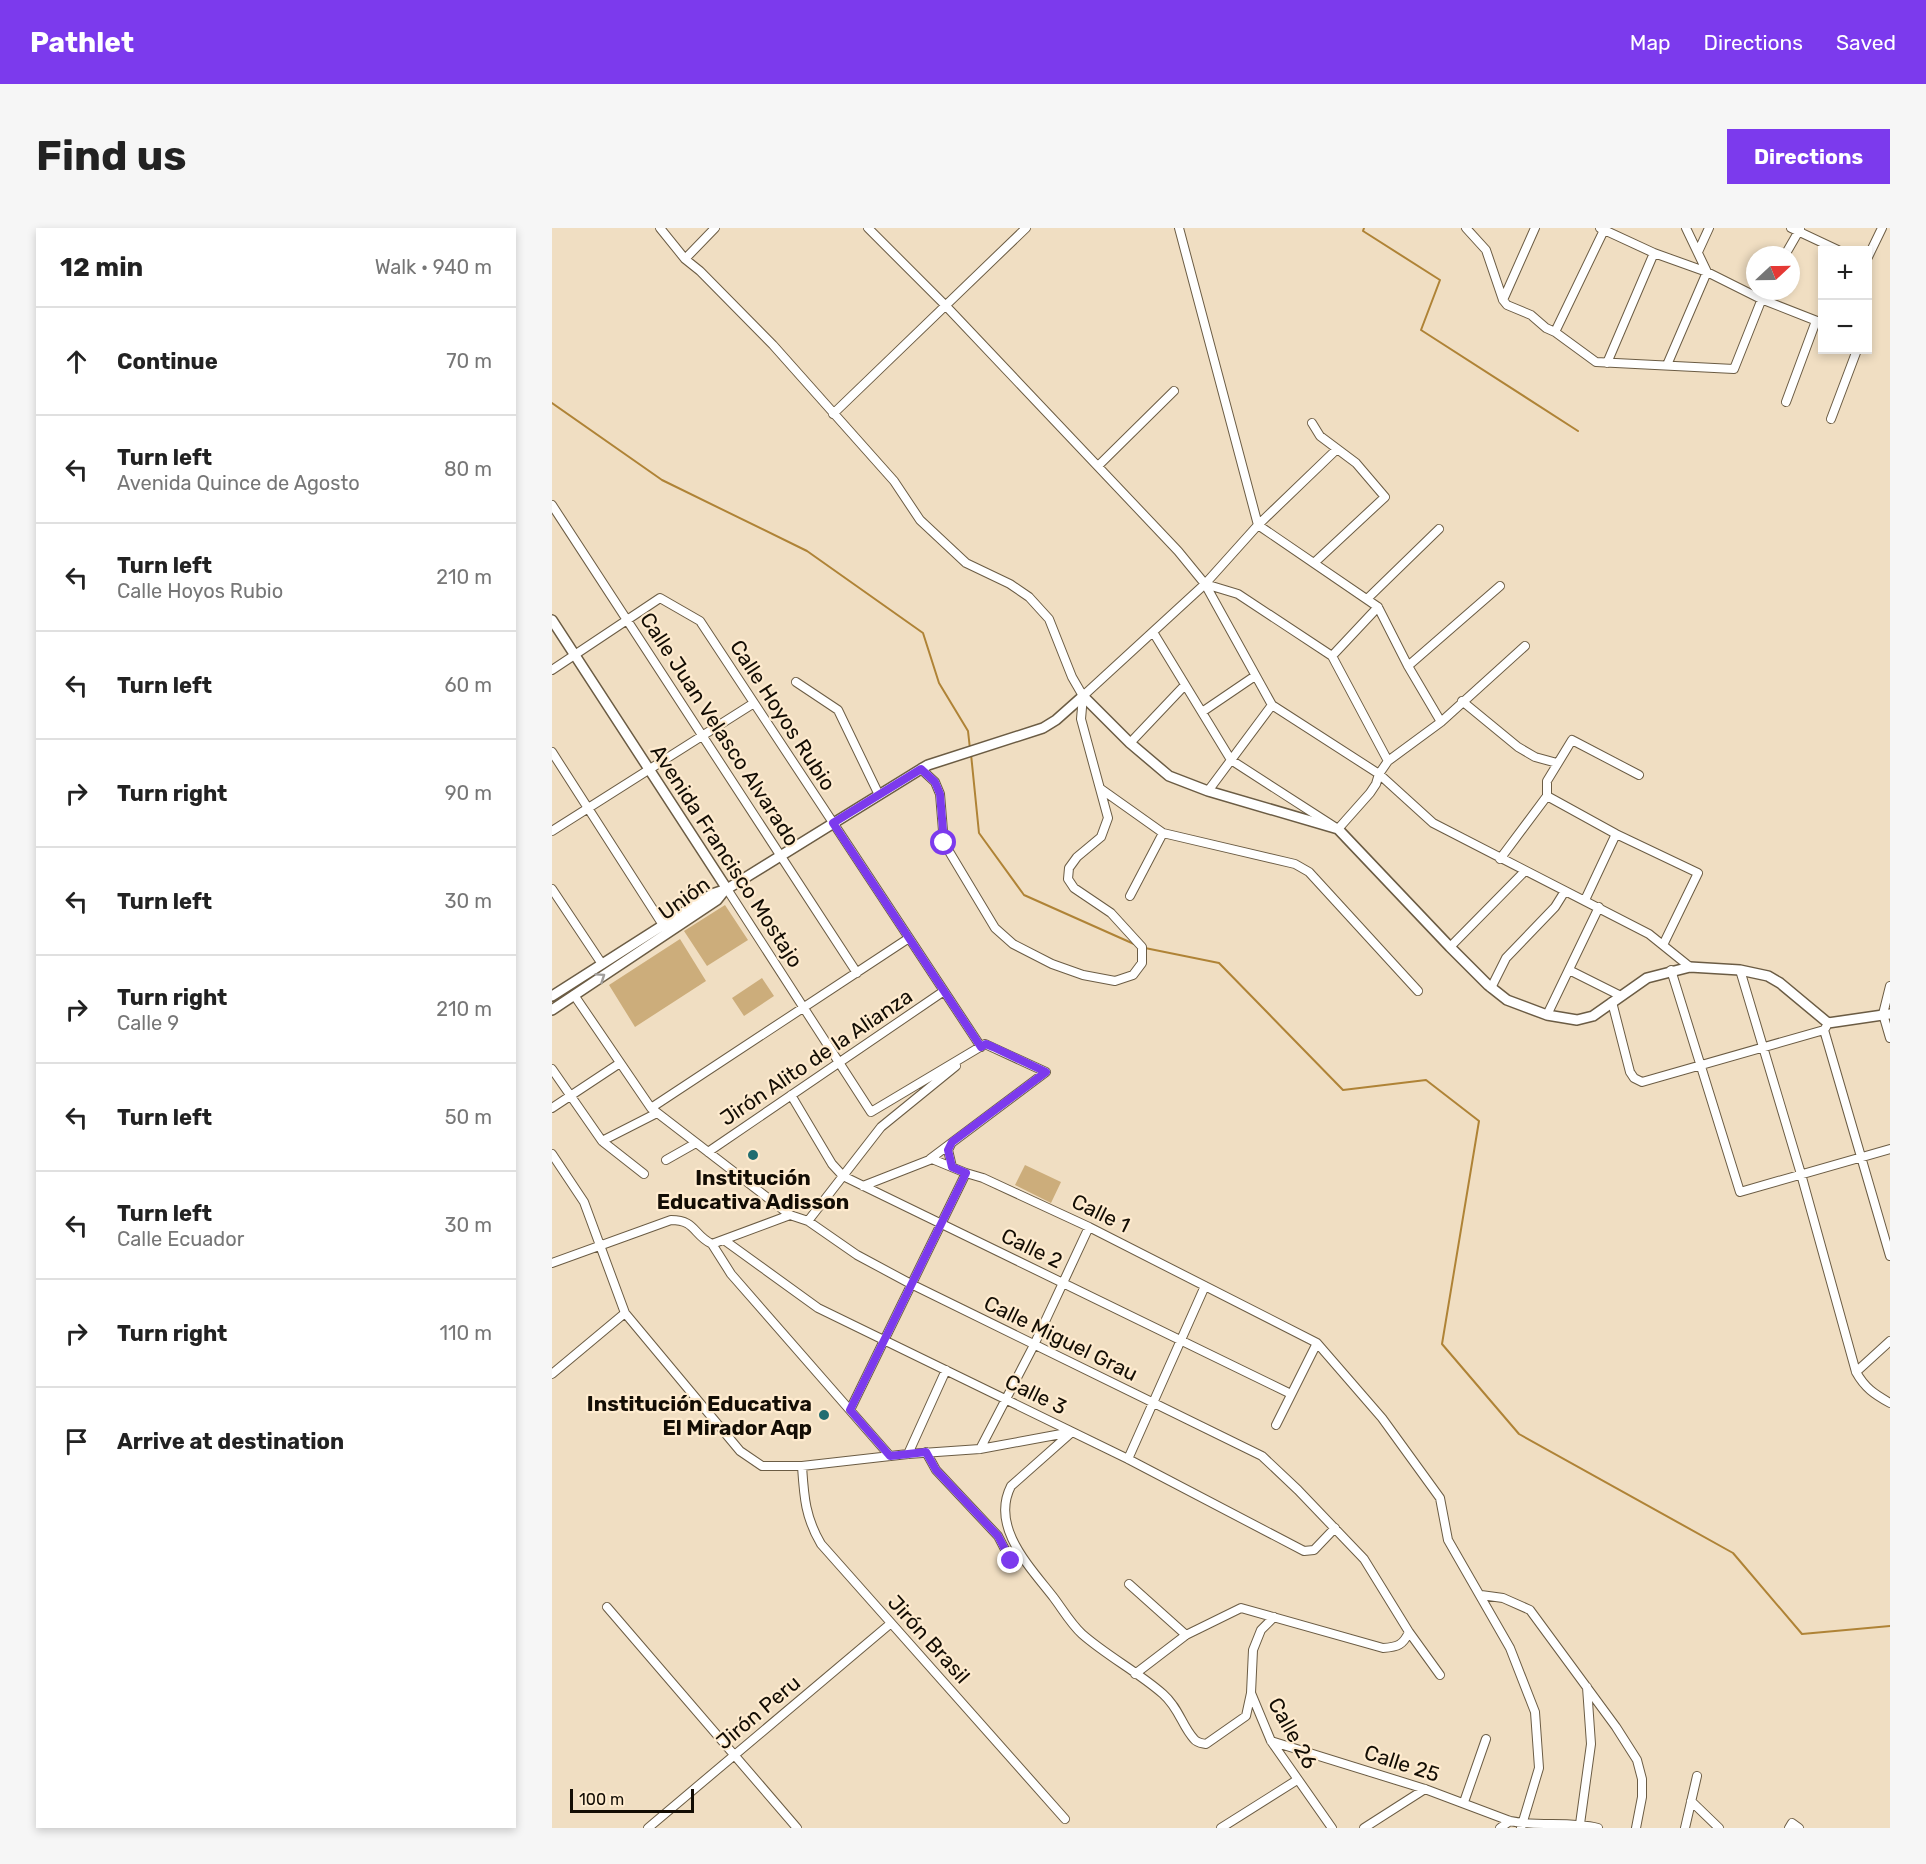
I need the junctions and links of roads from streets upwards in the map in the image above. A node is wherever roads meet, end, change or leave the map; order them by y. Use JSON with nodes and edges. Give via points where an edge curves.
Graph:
{"nodes":[{"id":1,"x":660,"y":228,"type":"edge"},
{"id":2,"x":715,"y":228,"type":"edge"},
{"id":3,"x":868,"y":228,"type":"edge"},
{"id":4,"x":1026,"y":228,"type":"edge"},
{"id":5,"x":1179,"y":228,"type":"edge"},
{"id":6,"x":1466,"y":228,"type":"edge"},
{"id":7,"x":1535,"y":228,"type":"edge"},
{"id":8,"x":1686,"y":228,"type":"edge"},
{"id":9,"x":1709,"y":228,"type":"edge"},
{"id":10,"x":1882,"y":228,"type":"edge"},
{"id":11,"x":1603,"y":229,"type":"edge"},
{"id":12,"x":1797,"y":229,"type":"edge"},
{"id":13,"x":1789,"y":246,"type":"edge"},
{"id":14,"x":1830,"y":246,"type":"edge"},
{"id":15,"x":1872,"y":249,"type":"edge"},
{"id":16,"x":1698,"y":252,"type":"junction"},
{"id":17,"x":1654,"y":254,"type":"junction"},
{"id":18,"x":685,"y":259,"type":"junction"},
{"id":19,"x":1707,"y":272,"type":"junction"},
{"id":20,"x":1746,"y":292,"type":"edge"},
{"id":21,"x":1503,"y":300,"type":"junction"},
{"id":22,"x":1761,"y":300,"type":"edge"},
{"id":23,"x":1764,"y":300,"type":"edge"},
{"id":24,"x":945,"y":305,"type":"junction"},
{"id":25,"x":1818,"y":322,"type":"edge"},
{"id":26,"x":1818,"y":324,"type":"edge"},
{"id":27,"x":1555,"y":332,"type":"junction"},
{"id":28,"x":1855,"y":354,"type":"edge"},
{"id":29,"x":1607,"y":363,"type":"junction"},
{"id":30,"x":1666,"y":365,"type":"junction"},
{"id":31,"x":1174,"y":391,"type":"dead end"},
{"id":32,"x":1786,"y":402,"type":"dead end"},
{"id":33,"x":833,"y":414,"type":"junction"},
{"id":34,"x":1831,"y":419,"type":"dead end"},
{"id":35,"x":1312,"y":423,"type":"dead end"},
{"id":36,"x":1336,"y":450,"type":"junction"},
{"id":37,"x":1098,"y":466,"type":"junction"},
{"id":38,"x":552,"y":505,"type":"edge"},
{"id":39,"x":1258,"y":525,"type":"junction"},
{"id":40,"x":1439,"y":529,"type":"dead end"},
{"id":41,"x":1314,"y":563,"type":"junction"},
{"id":42,"x":1205,"y":584,"type":"junction"},
{"id":43,"x":1500,"y":586,"type":"dead end"},
{"id":44,"x":1367,"y":599,"type":"junction"},
{"id":45,"x":1378,"y":607,"type":"junction"},
{"id":46,"x":552,"y":620,"type":"edge"},
{"id":47,"x":626,"y":620,"type":"junction"},
{"id":48,"x":1153,"y":632,"type":"junction"},
{"id":49,"x":1525,"y":646,"type":"dead end"},
{"id":50,"x":575,"y":655,"type":"junction"},
{"id":51,"x":1332,"y":656,"type":"junction"},
{"id":52,"x":1408,"y":666,"type":"junction"},
{"id":53,"x":552,"y":670,"type":"edge"},
{"id":54,"x":1255,"y":676,"type":"junction"},
{"id":55,"x":796,"y":682,"type":"dead end"},
{"id":56,"x":1185,"y":685,"type":"junction"},
{"id":57,"x":1083,"y":696,"type":"junction"},
{"id":58,"x":1462,"y":702,"type":"junction"},
{"id":59,"x":754,"y":703,"type":"junction"},
{"id":60,"x":1272,"y":705,"type":"junction"},
{"id":61,"x":1202,"y":712,"type":"junction"},
{"id":62,"x":1441,"y":722,"type":"junction"},
{"id":63,"x":703,"y":735,"type":"junction"},
{"id":64,"x":1130,"y":743,"type":"junction"},
{"id":65,"x":552,"y":752,"type":"edge"},
{"id":66,"x":1231,"y":760,"type":"junction"},
{"id":67,"x":1388,"y":761,"type":"junction"},
{"id":68,"x":1557,"y":763,"type":"junction"},
{"id":69,"x":921,"y":769,"type":"junction"},
{"id":70,"x":650,"y":770,"type":"junction"},
{"id":71,"x":1379,"y":774,"type":"junction"},
{"id":72,"x":1639,"y":776,"type":"dead end"},
{"id":73,"x":1101,"y":789,"type":"junction"},
{"id":74,"x":1208,"y":791,"type":"junction"},
{"id":75,"x":879,"y":795,"type":"junction"},
{"id":76,"x":1546,"y":796,"type":"junction"},
{"id":77,"x":588,"y":809,"type":"junction"},
{"id":78,"x":833,"y":823,"type":"junction"},
{"id":79,"x":1338,"y":829,"type":"junction"},
{"id":80,"x":552,"y":831,"type":"edge"},
{"id":81,"x":1163,"y":833,"type":"junction"},
{"id":82,"x":1616,"y":834,"type":"junction"},
{"id":83,"x":781,"y":855,"type":"junction"},
{"id":84,"x":1500,"y":859,"type":"junction"},
{"id":85,"x":1525,"y":871,"type":"junction"},
{"id":86,"x":552,"y":889,"type":"edge"},
{"id":87,"x":727,"y":889,"type":"junction"},
{"id":88,"x":1565,"y":891,"type":"junction"},
{"id":89,"x":1130,"y":896,"type":"dead end"},
{"id":90,"x":1585,"y":900,"type":"junction"},
{"id":91,"x":1599,"y":907,"type":"junction"},
{"id":92,"x":663,"y":925,"type":"junction"},
{"id":93,"x":909,"y":938,"type":"junction"},
{"id":94,"x":1663,"y":945,"type":"junction"},
{"id":95,"x":1450,"y":947,"type":"junction"},
{"id":96,"x":602,"y":964,"type":"junction"},
{"id":97,"x":1690,"y":967,"type":"junction"},
{"id":98,"x":1569,"y":970,"type":"junction"},
{"id":99,"x":1671,"y":970,"type":"junction"},
{"id":100,"x":1740,"y":970,"type":"junction"},
{"id":101,"x":857,"y":973,"type":"junction"},
{"id":102,"x":1890,"y":986,"type":"edge"},
{"id":103,"x":1491,"y":988,"type":"junction"},
{"id":104,"x":944,"y":991,"type":"junction"},
{"id":105,"x":1418,"y":991,"type":"dead end"},
{"id":106,"x":574,"y":995,"type":"junction"},
{"id":107,"x":552,"y":996,"type":"edge"},
{"id":108,"x":1621,"y":996,"type":"junction"},
{"id":109,"x":1612,"y":1002,"type":"junction"},
{"id":110,"x":804,"y":1008,"type":"junction"},
{"id":111,"x":552,"y":1010,"type":"edge"},
{"id":112,"x":1887,"y":1014,"type":"edge"},
{"id":113,"x":1547,"y":1015,"type":"junction"},
{"id":114,"x":1826,"y":1026,"type":"junction"},
{"id":115,"x":1890,"y":1038,"type":"edge"},
{"id":116,"x":981,"y":1047,"type":"junction"},
{"id":117,"x":1763,"y":1048,"type":"junction"},
{"id":118,"x":839,"y":1062,"type":"junction"},
{"id":119,"x":620,"y":1063,"type":"junction"},
{"id":120,"x":1700,"y":1066,"type":"junction"},
{"id":121,"x":552,"y":1069,"type":"edge"},
{"id":122,"x":791,"y":1095,"type":"junction"},
{"id":123,"x":571,"y":1096,"type":"junction"},
{"id":124,"x":552,"y":1108,"type":"edge"},
{"id":125,"x":654,"y":1110,"type":"junction"},
{"id":126,"x":602,"y":1141,"type":"junction"},
{"id":127,"x":952,"y":1142,"type":"junction"},
{"id":128,"x":696,"y":1143,"type":"junction"},
{"id":129,"x":1890,"y":1149,"type":"edge"},
{"id":130,"x":708,"y":1152,"type":"junction"},
{"id":131,"x":552,"y":1154,"type":"edge"},
{"id":132,"x":1860,"y":1156,"type":"junction"},
{"id":133,"x":930,"y":1159,"type":"junction"},
{"id":134,"x":666,"y":1160,"type":"dead end"},
{"id":135,"x":952,"y":1167,"type":"junction"},
{"id":136,"x":966,"y":1173,"type":"junction"},
{"id":137,"x":644,"y":1174,"type":"dead end"},
{"id":138,"x":1801,"y":1174,"type":"junction"},
{"id":139,"x":843,"y":1176,"type":"junction"},
{"id":140,"x":863,"y":1186,"type":"junction"},
{"id":141,"x":790,"y":1215,"type":"junction"},
{"id":142,"x":808,"y":1221,"type":"junction"},
{"id":143,"x":941,"y":1224,"type":"junction"},
{"id":144,"x":1089,"y":1227,"type":"junction"},
{"id":145,"x":724,"y":1240,"type":"junction"},
{"id":146,"x":711,"y":1244,"type":"junction"},
{"id":147,"x":600,"y":1246,"type":"junction"},
{"id":148,"x":1890,"y":1256,"type":"edge"},
{"id":149,"x":552,"y":1263,"type":"edge"},
{"id":150,"x":1062,"y":1283,"type":"junction"},
{"id":151,"x":912,"y":1284,"type":"junction"},
{"id":152,"x":1205,"y":1286,"type":"junction"},
{"id":153,"x":625,"y":1312,"type":"junction"},
{"id":154,"x":884,"y":1340,"type":"junction"},
{"id":155,"x":1181,"y":1341,"type":"junction"},
{"id":156,"x":1890,"y":1341,"type":"edge"},
{"id":157,"x":1317,"y":1343,"type":"junction"},
{"id":158,"x":1034,"y":1344,"type":"junction"},
{"id":159,"x":946,"y":1370,"type":"junction"},
{"id":160,"x":1856,"y":1372,"type":"junction"},
{"id":161,"x":552,"y":1374,"type":"edge"},
{"id":162,"x":1291,"y":1394,"type":"junction"},
{"id":163,"x":1006,"y":1399,"type":"junction"},
{"id":164,"x":1153,"y":1402,"type":"junction"},
{"id":165,"x":1890,"y":1403,"type":"edge"},
{"id":166,"x":850,"y":1410,"type":"junction"},
{"id":167,"x":1276,"y":1425,"type":"dead end"},
{"id":168,"x":1072,"y":1432,"type":"junction"},
{"id":169,"x":980,"y":1449,"type":"junction"},
{"id":170,"x":926,"y":1452,"type":"junction"},
{"id":171,"x":908,"y":1454,"type":"junction"},
{"id":172,"x":890,"y":1456,"type":"junction"},
{"id":173,"x":1128,"y":1459,"type":"junction"},
{"id":174,"x":802,"y":1466,"type":"junction"},
{"id":175,"x":1008,"y":1526,"type":"junction"},
{"id":176,"x":1335,"y":1528,"type":"junction"},
{"id":177,"x":998,"y":1536,"type":"junction"},
{"id":178,"x":1011,"y":1561,"type":"dead end"},
{"id":179,"x":1129,"y":1584,"type":"dead end"},
{"id":180,"x":1481,"y":1595,"type":"junction"},
{"id":181,"x":607,"y":1607,"type":"dead end"},
{"id":182,"x":1274,"y":1617,"type":"junction"},
{"id":183,"x":891,"y":1624,"type":"junction"},
{"id":184,"x":1409,"y":1632,"type":"junction"},
{"id":185,"x":1186,"y":1635,"type":"junction"},
{"id":186,"x":1135,"y":1674,"type":"junction"},
{"id":187,"x":1440,"y":1675,"type":"dead end"},
{"id":188,"x":1586,"y":1686,"type":"junction"},
{"id":189,"x":1251,"y":1693,"type":"junction"},
{"id":190,"x":1486,"y":1739,"type":"dead end"},
{"id":191,"x":1271,"y":1741,"type":"junction"},
{"id":192,"x":735,"y":1755,"type":"junction"},
{"id":193,"x":1697,"y":1776,"type":"dead end"},
{"id":194,"x":1297,"y":1780,"type":"junction"},
{"id":195,"x":1425,"y":1789,"type":"junction"},
{"id":196,"x":1691,"y":1801,"type":"junction"},
{"id":197,"x":1464,"y":1803,"type":"junction"},
{"id":198,"x":1065,"y":1819,"type":"dead end"},
{"id":199,"x":1510,"y":1821,"type":"junction"},
{"id":200,"x":1521,"y":1826,"type":"edge"},
{"id":201,"x":1581,"y":1826,"type":"edge"},
{"id":202,"x":648,"y":1828,"type":"edge"},
{"id":203,"x":797,"y":1828,"type":"edge"},
{"id":204,"x":1221,"y":1828,"type":"edge"},
{"id":205,"x":1332,"y":1828,"type":"edge"},
{"id":206,"x":1364,"y":1828,"type":"edge"},
{"id":207,"x":1500,"y":1828,"type":"edge"},
{"id":208,"x":1598,"y":1828,"type":"edge"},
{"id":209,"x":1636,"y":1828,"type":"edge"},
{"id":210,"x":1685,"y":1828,"type":"edge"},
{"id":211,"x":1719,"y":1828,"type":"edge"},
{"id":212,"x":1789,"y":1828,"type":"edge"},
{"id":213,"x":1799,"y":1828,"type":"edge"}],
"edges":[{"from":1,"to":18,"type":"street"},
{"from":2,"to":18,"type":"street"},
{"from":3,"to":24,"type":"street"},
{"from":4,"to":24,"type":"street"},
{"from":5,"to":39,"type":"street"},
{"from":6,"to":21,"type":"street","via":[[1486,250]]},
{"from":7,"to":21,"type":"street"},
{"from":8,"to":16,"type":"street"},
{"from":9,"to":16,"type":"street"},
{"from":10,"to":15,"type":"street"},
{"from":11,"to":17,"type":"street"},
{"from":11,"to":27,"type":"street"},
{"from":12,"to":13,"type":"street"},
{"from":12,"to":14,"type":"street"},
{"from":16,"to":19,"type":"street"},
{"from":17,"to":19,"type":"street"},
{"from":17,"to":29,"type":"street"},
{"from":18,"to":33,"type":"street","via":[[772,345]]},
{"from":19,"to":20,"type":"street"},
{"from":19,"to":30,"type":"street"},
{"from":21,"to":27,"type":"street"},
{"from":22,"to":30,"type":"street","via":[[1734,369]]},
{"from":23,"to":25,"type":"street"},
{"from":24,"to":33,"type":"street"},
{"from":24,"to":37,"type":"street"},
{"from":26,"to":32,"type":"street"},
{"from":27,"to":29,"type":"street","via":[[1596,362]]},
{"from":28,"to":34,"type":"street"},
{"from":29,"to":30,"type":"street"},
{"from":31,"to":37,"type":"street"},
{"from":33,"to":57,"type":"street","via":[[894,481],[920,520],[966,563],[1010,584],[1029,597],[1049,619]]},
{"from":35,"to":36,"type":"street"},
{"from":36,"to":39,"type":"street"},
{"from":36,"to":41,"type":"street","via":[[1356,463],[1385,497]]},
{"from":37,"to":42,"type":"street"},
{"from":38,"to":47,"type":"street","name":"Calle Juan Velasco Alvarado"},
{"from":39,"to":41,"type":"street"},
{"from":39,"to":42,"type":"street"},
{"from":40,"to":44,"type":"street"},
{"from":41,"to":44,"type":"street"},
{"from":42,"to":48,"type":"street"},
{"from":42,"to":51,"type":"street","via":[[1238,594]]},
{"from":42,"to":54,"type":"street"},
{"from":43,"to":52,"type":"street"},
{"from":44,"to":45,"type":"street"},
{"from":45,"to":51,"type":"street"},
{"from":45,"to":52,"type":"street"},
{"from":46,"to":50,"type":"street","name":"Avenida Francisco Mostajo"},
{"from":47,"to":50,"type":"street"},
{"from":47,"to":59,"type":"street","name":"Calle Hoyos Rubio","via":[[660,598],[700,621]]},
{"from":47,"to":63,"type":"street","name":"Calle Juan Velasco Alvarado"},
{"from":48,"to":56,"type":"street"},
{"from":48,"to":57,"type":"street"},
{"from":49,"to":58,"type":"street"},
{"from":50,"to":53,"type":"street"},
{"from":50,"to":70,"type":"street","name":"Avenida Francisco Mostajo"},
{"from":51,"to":67,"type":"street"},
{"from":52,"to":62,"type":"street"},
{"from":54,"to":60,"type":"street"},
{"from":54,"to":61,"type":"street"},
{"from":55,"to":75,"type":"street","via":[[838,710]]},
{"from":56,"to":61,"type":"street"},
{"from":56,"to":64,"type":"street"},
{"from":57,"to":64,"type":"street"},
{"from":57,"to":69,"type":"street","via":[[1050,724]]},
{"from":57,"to":73,"type":"street","via":[[1082,719]]},
{"from":58,"to":62,"type":"street"},
{"from":58,"to":68,"type":"street","via":[[1518,747]]},
{"from":59,"to":63,"type":"street"},
{"from":59,"to":78,"type":"street","name":"Calle Hoyos Rubio"},
{"from":60,"to":66,"type":"street"},
{"from":60,"to":71,"type":"street"},
{"from":61,"to":66,"type":"street"},
{"from":62,"to":67,"type":"street"},
{"from":63,"to":70,"type":"street"},
{"from":63,"to":83,"type":"street","name":"Calle Juan Velasco Alvarado"},
{"from":64,"to":74,"type":"street","via":[[1169,777]]},
{"from":65,"to":77,"type":"street"},
{"from":66,"to":74,"type":"street"},
{"from":66,"to":79,"type":"street"},
{"from":67,"to":71,"type":"street"},
{"from":68,"to":72,"type":"street","via":[[1572,740]]},
{"from":68,"to":76,"type":"street","via":[[1547,782]]},
{"from":69,"to":73,"type":"street","via":[[935,782],[940,794],[944,843],[995,928],[1013,944],[1052,964],[1115,981],[1133,975],[1142,963],[1142,947],[1111,913],[1074,888],[1068,879],[1069,868],[1077,857],[1106,828],[1108,818]]},
{"from":69,"to":75,"type":"street"},
{"from":70,"to":77,"type":"street"},
{"from":70,"to":87,"type":"street","name":"Avenida Francisco Mostajo"},
{"from":71,"to":79,"type":"street","via":[[1370,794]]},
{"from":71,"to":84,"type":"street","via":[[1433,823]]},
{"from":73,"to":81,"type":"street"},
{"from":74,"to":79,"type":"street"},
{"from":75,"to":78,"type":"street"},
{"from":76,"to":82,"type":"street"},
{"from":76,"to":84,"type":"street"},
{"from":77,"to":80,"type":"street"},
{"from":77,"to":92,"type":"street"},
{"from":78,"to":83,"type":"street"},
{"from":78,"to":93,"type":"street","name":"Calle Hoyos Rubio"},
{"from":79,"to":95,"type":"street"},
{"from":81,"to":89,"type":"street"},
{"from":81,"to":105,"type":"street","via":[[1295,864],[1309,872]]},
{"from":82,"to":90,"type":"street"},
{"from":82,"to":94,"type":"street","via":[[1698,873]]},
{"from":83,"to":87,"type":"street"},
{"from":83,"to":101,"type":"street","name":"Calle Juan Velasco Alvarado"},
{"from":84,"to":85,"type":"street"},
{"from":85,"to":88,"type":"street"},
{"from":85,"to":95,"type":"street"},
{"from":86,"to":96,"type":"street"},
{"from":87,"to":92,"type":"street","name":"Unión"},
{"from":106,"to":87,"type":"street","name":"Unión","one_way":true,"via":[[717,900]]},
{"from":87,"to":110,"type":"street","name":"Avenida Francisco Mostajo"},
{"from":88,"to":90,"type":"street"},
{"from":88,"to":103,"type":"street","via":[[1556,907],[1506,958]]},
{"from":90,"to":91,"type":"street"},
{"from":91,"to":94,"type":"street"},
{"from":91,"to":98,"type":"street"},
{"from":92,"to":96,"type":"street","name":"Unión"},
{"from":93,"to":101,"type":"street"},
{"from":93,"to":104,"type":"street","name":"Calle Hoyos Rubio"},
{"from":94,"to":97,"type":"street"},
{"from":95,"to":103,"type":"street"},
{"from":96,"to":107,"type":"street","name":"Unión"},
{"from":97,"to":99,"type":"street"},
{"from":97,"to":100,"type":"street"},
{"from":98,"to":108,"type":"street"},
{"from":98,"to":113,"type":"street"},
{"from":99,"to":108,"type":"street","via":[[1647,978]]},
{"from":99,"to":120,"type":"street"},
{"from":100,"to":114,"type":"street","via":[[1780,983]]},
{"from":100,"to":117,"type":"street"},
{"from":101,"to":110,"type":"street"},
{"from":102,"to":112,"type":"street"},
{"from":103,"to":113,"type":"street","via":[[1507,1000]]},
{"from":104,"to":116,"type":"street","name":"Calle Hoyos Rubio"},
{"from":104,"to":118,"type":"street","name":"Jirón Alito de la Alianza"},
{"from":106,"to":111,"type":"street","name":"Unión"},
{"from":106,"to":119,"type":"street","name":"Calle Miguel Grau"},
{"from":108,"to":109,"type":"street"},
{"from":109,"to":113,"type":"street","via":[[1593,1016],[1577,1020]]},
{"from":109,"to":120,"type":"street","via":[[1634,1078],[1642,1082]]},
{"from":110,"to":118,"type":"street","name":"Avenida Francisco Mostajo"},
{"from":110,"to":125,"type":"street"},
{"from":112,"to":114,"type":"street"},
{"from":112,"to":115,"type":"street"},
{"from":114,"to":117,"type":"street"},
{"from":114,"to":132,"type":"street"},
{"from":116,"to":118,"type":"street","name":"Avenida Francisco Mostajo","via":[[872,1112]]},
{"from":116,"to":127,"type":"street","via":[[986,1044],[1046,1072]]},
{"from":116,"to":139,"type":"street","via":[[881,1127]]},
{"from":117,"to":120,"type":"street"},
{"from":117,"to":138,"type":"street"},
{"from":118,"to":122,"type":"street","name":"Jirón Alito de la Alianza"},
{"from":119,"to":123,"type":"street"},
{"from":119,"to":125,"type":"street","name":"Calle Miguel Grau"},
{"from":120,"to":138,"type":"street","via":[[1740,1192]]},
{"from":121,"to":123,"type":"street"},
{"from":122,"to":130,"type":"street","name":"Jirón Alito de la Alianza"},
{"from":122,"to":139,"type":"street","name":"Calle 2"},
{"from":123,"to":124,"type":"street"},
{"from":123,"to":126,"type":"street"},
{"from":125,"to":126,"type":"street"},
{"from":125,"to":128,"type":"street","name":"Calle Miguel Grau"},
{"from":126,"to":137,"type":"street"},
{"from":127,"to":133,"type":"street"},
{"from":127,"to":135,"type":"street","via":[[948,1150]]},
{"from":128,"to":130,"type":"street","name":"Calle Miguel Grau"},
{"from":128,"to":134,"type":"street"},
{"from":129,"to":132,"type":"street"},
{"from":130,"to":141,"type":"street","name":"Calle Miguel Grau"},
{"from":131,"to":147,"type":"street","via":[[584,1202]]},
{"from":132,"to":138,"type":"street"},
{"from":132,"to":148,"type":"street"},
{"from":133,"to":135,"type":"street","name":"Calle 1"},
{"from":133,"to":140,"type":"street"},
{"from":135,"to":136,"type":"street","name":"Calle 1"},
{"from":136,"to":143,"type":"street"},
{"from":136,"to":144,"type":"street","name":"Calle 1"},
{"from":138,"to":160,"type":"street"},
{"from":139,"to":140,"type":"street","name":"Calle 2"},
{"from":139,"to":142,"type":"street"},
{"from":140,"to":143,"type":"street","name":"Calle 2"},
{"from":141,"to":142,"type":"street","name":"Calle Miguel Grau"},
{"from":141,"to":145,"type":"street"},
{"from":142,"to":151,"type":"street","name":"Calle Miguel Grau","via":[[857,1255]]},
{"from":143,"to":150,"type":"street","name":"Calle 2"},
{"from":143,"to":151,"type":"street"},
{"from":144,"to":150,"type":"street"},
{"from":144,"to":152,"type":"street","name":"Calle 1"},
{"from":145,"to":146,"type":"street"},
{"from":145,"to":154,"type":"street","name":"Calle 3","via":[[818,1308]]},
{"from":146,"to":147,"type":"street","via":[[692,1225],[671,1220]]},
{"from":146,"to":166,"type":"street","via":[[731,1274]]},
{"from":147,"to":149,"type":"street"},
{"from":147,"to":153,"type":"street"},
{"from":150,"to":155,"type":"street","name":"Calle 2"},
{"from":150,"to":158,"type":"street"},
{"from":151,"to":154,"type":"street"},
{"from":151,"to":158,"type":"street","name":"Calle Miguel Grau"},
{"from":152,"to":155,"type":"street"},
{"from":152,"to":157,"type":"street","name":"Calle 1"},
{"from":153,"to":161,"type":"street"},
{"from":153,"to":174,"type":"street","via":[[740,1451],[762,1466]]},
{"from":154,"to":159,"type":"street","name":"Calle 3"},
{"from":154,"to":166,"type":"street"},
{"from":155,"to":162,"type":"street","name":"Calle 2"},
{"from":155,"to":164,"type":"street"},
{"from":156,"to":160,"type":"street"},
{"from":157,"to":162,"type":"street"},
{"from":157,"to":180,"type":"street","via":[[1382,1418],[1440,1498],[1448,1540]]},
{"from":158,"to":163,"type":"street"},
{"from":158,"to":164,"type":"street","name":"Calle Miguel Grau"},
{"from":159,"to":163,"type":"street","name":"Calle 3"},
{"from":159,"to":171,"type":"street"},
{"from":160,"to":165,"type":"street","via":[[1871,1392]]},
{"from":162,"to":167,"type":"street"},
{"from":163,"to":168,"type":"street","name":"Calle 3"},
{"from":163,"to":169,"type":"street"},
{"from":164,"to":173,"type":"street"},
{"from":164,"to":176,"type":"street","name":"Calle Miguel Grau","via":[[1262,1456]]},
{"from":166,"to":172,"type":"street"},
{"from":168,"to":169,"type":"street"},
{"from":168,"to":173,"type":"street","name":"Calle 3"},
{"from":168,"to":175,"type":"street","via":[[1011,1486],[1004,1508]]},
{"from":169,"to":170,"type":"street"},
{"from":170,"to":171,"type":"street"},
{"from":170,"to":177,"type":"street","via":[[936,1470]]},
{"from":171,"to":172,"type":"street"},
{"from":172,"to":174,"type":"street"},
{"from":173,"to":176,"type":"street","name":"Calle 3","via":[[1304,1551],[1314,1550]]},
{"from":174,"to":183,"type":"street","name":"Jirón Brasil","via":[[811,1528]]},
{"from":175,"to":177,"type":"street"},
{"from":175,"to":186,"type":"street","via":[[1024,1559],[1081,1633]]},
{"from":176,"to":184,"type":"street","name":"Calle Miguel Grau","via":[[1364,1559]]},
{"from":177,"to":178,"type":"street"},
{"from":179,"to":185,"type":"street"},
{"from":180,"to":188,"type":"street","via":[[1503,1598],[1530,1610]]},
{"from":180,"to":200,"type":"street","via":[[1510,1648],[1534,1712],[1539,1768]]},
{"from":181,"to":192,"type":"street"},
{"from":182,"to":184,"type":"street","via":[[1383,1648],[1397,1647]]},
{"from":182,"to":185,"type":"street","via":[[1241,1608]]},
{"from":182,"to":189,"type":"street","name":"Calle 26","via":[[1261,1630],[1252,1650]]},
{"from":183,"to":192,"type":"street","name":"Jirón Peru"},
{"from":183,"to":198,"type":"street","name":"Jirón Brasil"},
{"from":184,"to":187,"type":"street","name":"Calle Miguel Grau"},
{"from":185,"to":186,"type":"street"},
{"from":186,"to":189,"type":"street","via":[[1164,1695],[1199,1743],[1206,1744],[1246,1716]]},
{"from":188,"to":201,"type":"street","via":[[1591,1744]]},
{"from":188,"to":209,"type":"street","via":[[1637,1760],[1642,1797]]},
{"from":189,"to":191,"type":"street","name":"Calle 26"},
{"from":190,"to":197,"type":"street"},
{"from":191,"to":194,"type":"street","name":"Calle 26"},
{"from":191,"to":195,"type":"street","name":"Calle 25"},
{"from":192,"to":202,"type":"street","name":"Jirón Peru"},
{"from":192,"to":203,"type":"street"},
{"from":193,"to":196,"type":"street"},
{"from":194,"to":204,"type":"street"},
{"from":194,"to":205,"type":"street","name":"Calle 26"},
{"from":195,"to":197,"type":"street","name":"Calle 25"},
{"from":195,"to":206,"type":"street"},
{"from":196,"to":210,"type":"street"},
{"from":196,"to":211,"type":"street"},
{"from":197,"to":199,"type":"street","name":"Calle 25"},
{"from":199,"to":200,"type":"street","name":"Calle 25"},
{"from":199,"to":207,"type":"street"},
{"from":200,"to":201,"type":"street","name":"Calle 25"},
{"from":201,"to":208,"type":"street","name":"Calle 25"},
{"from":212,"to":213,"type":"street","via":[[1792,1823]]}]}
